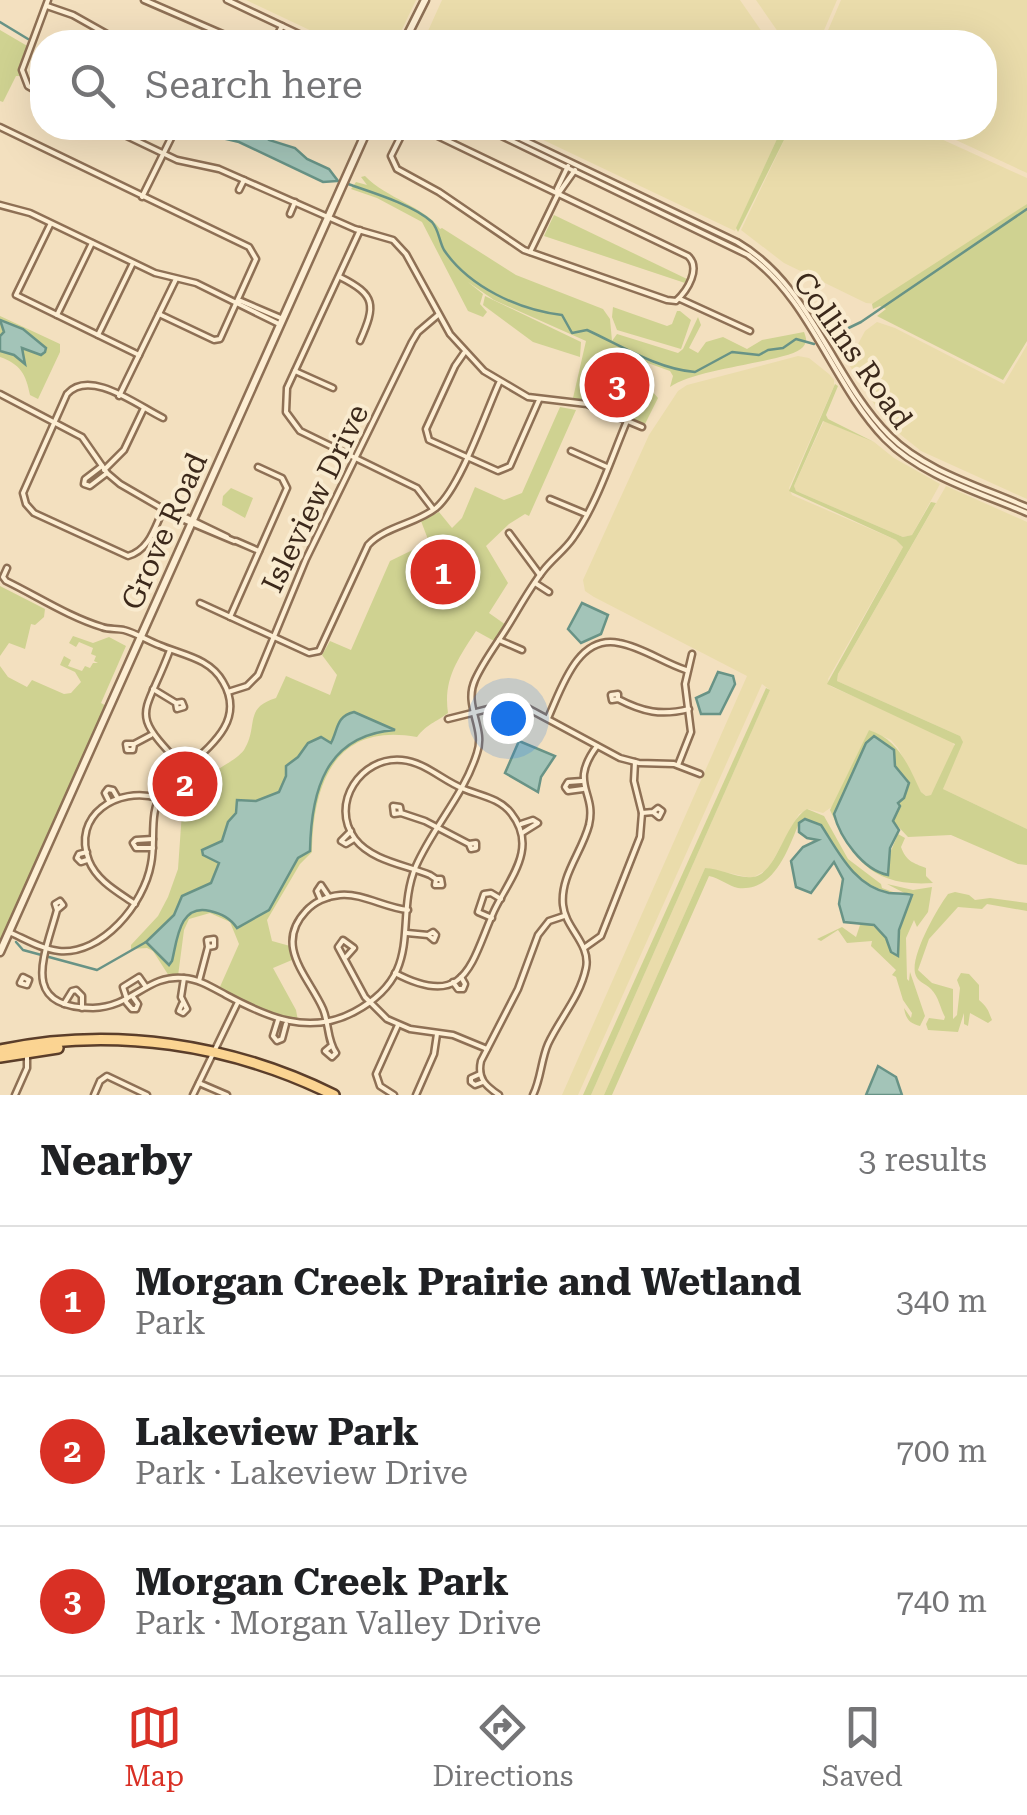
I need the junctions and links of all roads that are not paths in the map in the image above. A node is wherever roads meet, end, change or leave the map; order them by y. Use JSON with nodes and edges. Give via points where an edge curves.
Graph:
{"nodes":[{"id":1,"x":144,"y":0,"type":"edge"},
{"id":2,"x":227,"y":0,"type":"edge"},
{"id":3,"x":425,"y":0,"type":"edge"},
{"id":4,"x":47,"y":3,"type":"edge"},
{"id":5,"x":282,"y":26,"type":"junction"},
{"id":6,"x":37,"y":30,"type":"edge"},
{"id":7,"x":100,"y":30,"type":"edge"},
{"id":8,"x":215,"y":30,"type":"edge"},
{"id":9,"x":280,"y":30,"type":"edge"},
{"id":10,"x":290,"y":30,"type":"edge"},
{"id":11,"x":411,"y":30,"type":"edge"},
{"id":12,"x":30,"y":49,"type":"edge"},
{"id":13,"x":30,"y":87,"type":"edge"},
{"id":14,"x":0,"y":129,"type":"edge"},
{"id":15,"x":135,"y":140,"type":"edge"},
{"id":16,"x":170,"y":140,"type":"edge"},
{"id":17,"x":363,"y":140,"type":"edge"},
{"id":18,"x":400,"y":140,"type":"edge"},
{"id":19,"x":446,"y":140,"type":"edge"},
{"id":20,"x":513,"y":140,"type":"edge"},
{"id":21,"x":522,"y":140,"type":"edge"},
{"id":22,"x":163,"y":153,"type":"junction"},
{"id":23,"x":568,"y":164,"type":"junction"},
{"id":24,"x":576,"y":168,"type":"junction"},
{"id":25,"x":244,"y":180,"type":"junction"},
{"id":26,"x":239,"y":190,"type":"dead end"},
{"id":27,"x":558,"y":194,"type":"junction"},
{"id":28,"x":142,"y":197,"type":"junction"},
{"id":29,"x":295,"y":202,"type":"junction"},
{"id":30,"x":0,"y":205,"type":"edge"},
{"id":31,"x":290,"y":214,"type":"dead end"},
{"id":32,"x":328,"y":216,"type":"junction"},
{"id":33,"x":50,"y":223,"type":"junction"},
{"id":34,"x":360,"y":230,"type":"junction"},
{"id":35,"x":92,"y":243,"type":"junction"},
{"id":36,"x":530,"y":252,"type":"junction"},
{"id":37,"x":133,"y":263,"type":"junction"},
{"id":38,"x":340,"y":277,"type":"junction"},
{"id":39,"x":176,"y":279,"type":"junction"},
{"id":40,"x":680,"y":299,"type":"junction"},
{"id":41,"x":237,"y":302,"type":"junction"},
{"id":42,"x":160,"y":314,"type":"junction"},
{"id":43,"x":57,"y":315,"type":"junction"},
{"id":44,"x":438,"y":315,"type":"junction"},
{"id":45,"x":282,"y":322,"type":"junction"},
{"id":46,"x":750,"y":332,"type":"dead end"},
{"id":47,"x":98,"y":335,"type":"junction"},
{"id":48,"x":360,"y":341,"type":"dead end"},
{"id":49,"x":464,"y":353,"type":"junction"},
{"id":50,"x":139,"y":356,"type":"junction"},
{"id":51,"x":295,"y":372,"type":"junction"},
{"id":52,"x":499,"y":382,"type":"junction"},
{"id":53,"x":334,"y":388,"type":"dead end"},
{"id":54,"x":0,"y":394,"type":"edge"},
{"id":55,"x":120,"y":396,"type":"junction"},
{"id":56,"x":540,"y":400,"type":"junction"},
{"id":57,"x":144,"y":408,"type":"junction"},
{"id":58,"x":163,"y":418,"type":"dead end"},
{"id":59,"x":55,"y":421,"type":"junction"},
{"id":60,"x":628,"y":421,"type":"junction"},
{"id":61,"x":642,"y":427,"type":"dead end"},
{"id":62,"x":571,"y":451,"type":"dead end"},
{"id":63,"x":466,"y":457,"type":"junction"},
{"id":64,"x":358,"y":458,"type":"junction"},
{"id":65,"x":258,"y":467,"type":"dead end"},
{"id":66,"x":607,"y":468,"type":"junction"},
{"id":67,"x":104,"y":470,"type":"junction"},
{"id":68,"x":550,"y":498,"type":"dead end"},
{"id":69,"x":166,"y":508,"type":"junction"},
{"id":70,"x":434,"y":510,"type":"junction"},
{"id":71,"x":1027,"y":510,"type":"edge"},
{"id":72,"x":586,"y":514,"type":"junction"},
{"id":73,"x":193,"y":522,"type":"junction"},
{"id":74,"x":509,"y":533,"type":"dead end"},
{"id":75,"x":258,"y":552,"type":"junction"},
{"id":76,"x":7,"y":568,"type":"dead end"},
{"id":77,"x":540,"y":575,"type":"junction"},
{"id":78,"x":534,"y":583,"type":"junction"},
{"id":79,"x":549,"y":592,"type":"dead end"},
{"id":80,"x":200,"y":603,"type":"dead end"},
{"id":81,"x":230,"y":616,"type":"junction"},
{"id":82,"x":275,"y":637,"type":"junction"},
{"id":83,"x":142,"y":638,"type":"junction"},
{"id":84,"x":499,"y":640,"type":"junction"},
{"id":85,"x":170,"y":650,"type":"junction"},
{"id":86,"x":522,"y":650,"type":"dead end"},
{"id":87,"x":692,"y":654,"type":"dead end"},
{"id":88,"x":686,"y":670,"type":"junction"},
{"id":89,"x":153,"y":688,"type":"junction"},
{"id":90,"x":228,"y":692,"type":"junction"},
{"id":91,"x":618,"y":699,"type":"dead end"},
{"id":92,"x":176,"y":703,"type":"dead end"},
{"id":93,"x":689,"y":709,"type":"junction"},
{"id":94,"x":472,"y":713,"type":"junction"},
{"id":95,"x":448,"y":719,"type":"dead end"},
{"id":96,"x":548,"y":720,"type":"junction"},
{"id":97,"x":151,"y":735,"type":"junction"},
{"id":98,"x":134,"y":744,"type":"dead end"},
{"id":99,"x":597,"y":746,"type":"junction"},
{"id":100,"x":635,"y":762,"type":"junction"},
{"id":101,"x":678,"y":764,"type":"junction"},
{"id":102,"x":185,"y":769,"type":"junction"},
{"id":103,"x":700,"y":774,"type":"dead end"},
{"id":104,"x":582,"y":781,"type":"junction"},
{"id":105,"x":461,"y":788,"type":"junction"},
{"id":106,"x":583,"y":789,"type":"junction"},
{"id":107,"x":117,"y":797,"type":"junction"},
{"id":108,"x":158,"y":798,"type":"junction"},
{"id":109,"x":110,"y":801,"type":"junction"},
{"id":110,"x":653,"y":812,"type":"dead end"},
{"id":111,"x":401,"y":813,"type":"dead end"},
{"id":112,"x":642,"y":814,"type":"junction"},
{"id":113,"x":519,"y":825,"type":"junction"},
{"id":114,"x":438,"y":829,"type":"junction"},
{"id":115,"x":351,"y":831,"type":"junction"},
{"id":116,"x":522,"y":833,"type":"junction"},
{"id":117,"x":153,"y":839,"type":"junction"},
{"id":118,"x":355,"y":839,"type":"junction"},
{"id":119,"x":469,"y":844,"type":"dead end"},
{"id":120,"x":153,"y":848,"type":"junction"},
{"id":121,"x":87,"y":852,"type":"junction"},
{"id":122,"x":89,"y":860,"type":"junction"},
{"id":123,"x":415,"y":870,"type":"junction"},
{"id":124,"x":436,"y":879,"type":"dead end"},
{"id":125,"x":329,"y":897,"type":"junction"},
{"id":126,"x":500,"y":899,"type":"junction"},
{"id":127,"x":321,"y":900,"type":"junction"},
{"id":128,"x":135,"y":904,"type":"junction"},
{"id":129,"x":57,"y":910,"type":"dead end"},
{"id":130,"x":408,"y":910,"type":"junction"},
{"id":131,"x":565,"y":916,"type":"junction"},
{"id":132,"x":492,"y":918,"type":"junction"},
{"id":133,"x":9,"y":932,"type":"junction"},
{"id":134,"x":407,"y":933,"type":"junction"},
{"id":135,"x":428,"y":936,"type":"dead end"},
{"id":136,"x":208,"y":947,"type":"dead end"},
{"id":137,"x":584,"y":948,"type":"junction"},
{"id":138,"x":0,"y":952,"type":"edge"},
{"id":139,"x":43,"y":953,"type":"junction"},
{"id":140,"x":346,"y":957,"type":"dead end"},
{"id":141,"x":394,"y":973,"type":"junction"},
{"id":142,"x":41,"y":977,"type":"junction"},
{"id":143,"x":461,"y":977,"type":"junction"},
{"id":144,"x":184,"y":978,"type":"junction"},
{"id":145,"x":28,"y":980,"type":"dead end"},
{"id":146,"x":199,"y":982,"type":"junction"},
{"id":147,"x":453,"y":982,"type":"junction"},
{"id":148,"x":146,"y":987,"type":"junction"},
{"id":149,"x":129,"y":999,"type":"junction"},
{"id":150,"x":238,"y":1002,"type":"junction"},
{"id":151,"x":369,"y":1002,"type":"junction"},
{"id":152,"x":64,"y":1004,"type":"junction"},
{"id":153,"x":182,"y":1004,"type":"dead end"},
{"id":154,"x":82,"y":1008,"type":"junction"},
{"id":155,"x":278,"y":1020,"type":"junction"},
{"id":156,"x":287,"y":1022,"type":"junction"},
{"id":157,"x":326,"y":1022,"type":"junction"},
{"id":158,"x":398,"y":1025,"type":"junction"},
{"id":159,"x":437,"y":1034,"type":"junction"},
{"id":160,"x":331,"y":1046,"type":"dead end"},
{"id":161,"x":487,"y":1049,"type":"junction"},
{"id":162,"x":27,"y":1052,"type":"junction"},
{"id":163,"x":0,"y":1054,"type":"edge"},
{"id":164,"x":211,"y":1054,"type":"junction"},
{"id":165,"x":480,"y":1074,"type":"junction"},
{"id":166,"x":483,"y":1082,"type":"junction"},
{"id":167,"x":199,"y":1083,"type":"junction"},
{"id":168,"x":15,"y":1095,"type":"edge"},
{"id":169,"x":94,"y":1095,"type":"edge"},
{"id":170,"x":147,"y":1095,"type":"edge"},
{"id":171,"x":193,"y":1095,"type":"edge"},
{"id":172,"x":226,"y":1095,"type":"edge"},
{"id":173,"x":323,"y":1095,"type":"edge"},
{"id":174,"x":334,"y":1095,"type":"edge"},
{"id":175,"x":394,"y":1095,"type":"edge"},
{"id":176,"x":416,"y":1095,"type":"edge"},
{"id":177,"x":500,"y":1095,"type":"edge"},
{"id":178,"x":534,"y":1095,"type":"edge"}],
"edges":[{"from":1,"to":8,"type":"street"},
{"from":2,"to":5,"type":"street"},
{"from":3,"to":11,"type":"street"},
{"from":4,"to":6,"type":"street"},
{"from":4,"to":7,"type":"street"},
{"from":5,"to":9,"type":"street"},
{"from":5,"to":10,"type":"street"},
{"from":12,"to":13,"type":"street","via":[[22,70]]},
{"from":14,"to":28,"type":"street"},
{"from":15,"to":22,"type":"street"},
{"from":16,"to":22,"type":"street"},
{"from":17,"to":32,"type":"street","name":"Grove Road"},
{"from":18,"to":36,"type":"street","via":[[391,156],[396,169]]},
{"from":19,"to":27,"type":"street"},
{"from":20,"to":23,"type":"street","name":"Collins Road"},
{"from":21,"to":23,"type":"street","name":"Collins Road"},
{"from":22,"to":25,"type":"street"},
{"from":22,"to":28,"type":"street"},
{"from":23,"to":24,"type":"street","name":"Collins Road"},
{"from":23,"to":27,"type":"street"},
{"from":24,"to":27,"type":"street"},
{"from":24,"to":71,"type":"street","name":"Collins Road","via":[[758,262],[783,287],[889,443],[920,465]]},
{"from":25,"to":26,"type":"street"},
{"from":25,"to":29,"type":"street"},
{"from":27,"to":36,"type":"street"},
{"from":27,"to":40,"type":"street","via":[[691,258],[695,269]]},
{"from":28,"to":41,"type":"street","via":[[252,250],[256,259]]},
{"from":29,"to":31,"type":"street"},
{"from":29,"to":32,"type":"street"},
{"from":30,"to":33,"type":"street"},
{"from":32,"to":34,"type":"street"},
{"from":32,"to":45,"type":"street","name":"Grove Road"},
{"from":33,"to":35,"type":"street"},
{"from":33,"to":43,"type":"street","via":[[16,295]]},
{"from":34,"to":38,"type":"street"},
{"from":34,"to":44,"type":"street","via":[[402,248]]},
{"from":35,"to":37,"type":"street"},
{"from":35,"to":43,"type":"street"},
{"from":36,"to":40,"type":"street"},
{"from":37,"to":39,"type":"street"},
{"from":37,"to":47,"type":"street"},
{"from":38,"to":48,"type":"street","via":[[369,298],[371,316]]},
{"from":38,"to":51,"type":"street"},
{"from":39,"to":41,"type":"street"},
{"from":39,"to":42,"type":"street"},
{"from":40,"to":46,"type":"street"},
{"from":41,"to":42,"type":"street","via":[[223,340]]},
{"from":41,"to":45,"type":"street"},
{"from":42,"to":50,"type":"street"},
{"from":43,"to":47,"type":"street"},
{"from":44,"to":49,"type":"street"},
{"from":44,"to":64,"type":"street","name":"Isleview Drive","via":[[414,339]]},
{"from":45,"to":73,"type":"street","name":"Grove Road"},
{"from":47,"to":50,"type":"street"},
{"from":49,"to":52,"type":"street"},
{"from":49,"to":63,"type":"street","via":[[426,429],[429,440]]},
{"from":50,"to":55,"type":"street"},
{"from":51,"to":53,"type":"street"},
{"from":51,"to":64,"type":"street","via":[[283,413],[300,430]]},
{"from":52,"to":56,"type":"street"},
{"from":52,"to":63,"type":"street"},
{"from":54,"to":59,"type":"street"},
{"from":55,"to":57,"type":"street"},
{"from":55,"to":59,"type":"street","via":[[91,383],[77,385]]},
{"from":56,"to":60,"type":"street","via":[[587,404]]},
{"from":56,"to":63,"type":"street","via":[[510,466],[498,471]]},
{"from":57,"to":58,"type":"street"},
{"from":57,"to":67,"type":"street","via":[[124,450]]},
{"from":59,"to":67,"type":"street","via":[[82,437]]},
{"from":59,"to":69,"type":"street","via":[[24,486],[30,509],[128,556],[146,546]]},
{"from":60,"to":61,"type":"street"},
{"from":60,"to":66,"type":"street"},
{"from":62,"to":66,"type":"street"},
{"from":63,"to":70,"type":"street"},
{"from":64,"to":70,"type":"street","via":[[417,488]]},
{"from":64,"to":82,"type":"street","name":"Isleview Drive"},
{"from":65,"to":75,"type":"street","via":[[282,478],[287,488]]},
{"from":66,"to":72,"type":"street"},
{"from":67,"to":69,"type":"street"},
{"from":68,"to":72,"type":"street"},
{"from":69,"to":73,"type":"street"},
{"from":70,"to":82,"type":"street","via":[[368,545],[319,651]]},
{"from":72,"to":77,"type":"street"},
{"from":73,"to":75,"type":"street"},
{"from":73,"to":83,"type":"street","name":"Grove Road"},
{"from":74,"to":77,"type":"street"},
{"from":75,"to":81,"type":"street"},
{"from":76,"to":83,"type":"street","via":[[6,581],[101,627]]},
{"from":77,"to":78,"type":"street"},
{"from":78,"to":79,"type":"street"},
{"from":78,"to":84,"type":"street"},
{"from":80,"to":81,"type":"street"},
{"from":81,"to":82,"type":"street"},
{"from":82,"to":90,"type":"street","name":"Isleview Drive","via":[[254,680]]},
{"from":83,"to":85,"type":"street"},
{"from":83,"to":133,"type":"street","name":"Grove Road"},
{"from":84,"to":86,"type":"street"},
{"from":84,"to":94,"type":"street","via":[[472,685]]},
{"from":85,"to":89,"type":"street"},
{"from":85,"to":90,"type":"street","via":[[214,670]]},
{"from":87,"to":88,"type":"street"},
{"from":88,"to":93,"type":"street"},
{"from":88,"to":96,"type":"street","via":[[618,642],[602,644],[576,660]]},
{"from":89,"to":92,"type":"street"},
{"from":89,"to":97,"type":"street","via":[[146,709]]},
{"from":90,"to":102,"type":"street","via":[[222,734]]},
{"from":91,"to":93,"type":"street","via":[[653,713]]},
{"from":93,"to":101,"type":"street","via":[[691,732]]},
{"from":94,"to":95,"type":"street"},
{"from":94,"to":96,"type":"street","via":[[516,702]]},
{"from":94,"to":105,"type":"street","via":[[480,743]]},
{"from":96,"to":99,"type":"street"},
{"from":97,"to":98,"type":"street"},
{"from":97,"to":102,"type":"street"},
{"from":99,"to":100,"type":"street"},
{"from":99,"to":104,"type":"street"},
{"from":100,"to":101,"type":"street"},
{"from":100,"to":112,"type":"street"},
{"from":101,"to":103,"type":"street"},
{"from":102,"to":108,"type":"street"},
{"from":104,"to":106,"type":"street"},
{"from":104,"to":106,"type":"street","via":[[565,786]]},
{"from":105,"to":113,"type":"street","via":[[504,806]]},
{"from":105,"to":114,"type":"street"},
{"from":105,"to":115,"type":"street","via":[[411,762],[375,764],[347,798]]},
{"from":106,"to":131,"type":"street","via":[[590,820],[566,879]]},
{"from":107,"to":108,"type":"street"},
{"from":107,"to":109,"type":"street"},
{"from":107,"to":109,"type":"street","via":[[108,788]]},
{"from":108,"to":117,"type":"street"},
{"from":109,"to":121,"type":"street","via":[[93,820]]},
{"from":110,"to":112,"type":"street"},
{"from":111,"to":114,"type":"street"},
{"from":112,"to":137,"type":"street","via":[[614,907],[600,938]]},
{"from":113,"to":116,"type":"street"},
{"from":113,"to":116,"type":"street","via":[[538,822]]},
{"from":114,"to":119,"type":"street"},
{"from":114,"to":123,"type":"street"},
{"from":115,"to":118,"type":"street"},
{"from":115,"to":118,"type":"street","via":[[341,841]]},
{"from":116,"to":126,"type":"street","via":[[520,862]]},
{"from":117,"to":120,"type":"street"},
{"from":117,"to":120,"type":"street","via":[[133,843]]},
{"from":118,"to":123,"type":"street","via":[[371,853]]},
{"from":120,"to":128,"type":"street"},
{"from":121,"to":122,"type":"street"},
{"from":121,"to":122,"type":"street","via":[[77,858]]},
{"from":122,"to":128,"type":"street","via":[[100,878]]},
{"from":123,"to":124,"type":"street"},
{"from":123,"to":130,"type":"street"},
{"from":125,"to":127,"type":"street"},
{"from":125,"to":127,"type":"street","via":[[321,885]]},
{"from":125,"to":130,"type":"street"},
{"from":126,"to":132,"type":"street"},
{"from":126,"to":132,"type":"street","via":[[484,894],[477,908]]},
{"from":127,"to":157,"type":"street","via":[[300,918],[292,946]]},
{"from":128,"to":139,"type":"street","via":[[89,945]]},
{"from":129,"to":139,"type":"street"},
{"from":130,"to":134,"type":"street"},
{"from":131,"to":137,"type":"street"},
{"from":131,"to":161,"type":"street","via":[[549,921],[538,935]]},
{"from":132,"to":143,"type":"street","via":[[476,960]]},
{"from":133,"to":138,"type":"street","name":"Grove Road"},
{"from":133,"to":139,"type":"street"},
{"from":134,"to":135,"type":"street"},
{"from":134,"to":141,"type":"street"},
{"from":136,"to":146,"type":"street"},
{"from":137,"to":178,"type":"street","via":[[585,971],[548,1044]]},
{"from":139,"to":142,"type":"street"},
{"from":140,"to":151,"type":"street"},
{"from":141,"to":147,"type":"street","via":[[420,985]]},
{"from":141,"to":151,"type":"street"},
{"from":142,"to":145,"type":"street"},
{"from":142,"to":152,"type":"street"},
{"from":143,"to":147,"type":"street"},
{"from":143,"to":147,"type":"street","via":[[463,990]]},
{"from":144,"to":146,"type":"street"},
{"from":144,"to":148,"type":"street"},
{"from":144,"to":153,"type":"street"},
{"from":146,"to":150,"type":"street"},
{"from":148,"to":149,"type":"street"},
{"from":148,"to":149,"type":"street","via":[[138,977],[125,983]]},
{"from":149,"to":154,"type":"street"},
{"from":150,"to":155,"type":"street"},
{"from":150,"to":164,"type":"street"},
{"from":151,"to":157,"type":"street"},
{"from":151,"to":158,"type":"street"},
{"from":152,"to":154,"type":"street"},
{"from":152,"to":154,"type":"street","via":[[78,990]]},
{"from":155,"to":156,"type":"street"},
{"from":155,"to":156,"type":"street","via":[[277,1041]]},
{"from":156,"to":157,"type":"street"},
{"from":157,"to":160,"type":"street"},
{"from":158,"to":159,"type":"street"},
{"from":158,"to":175,"type":"street","via":[[376,1074]]},
{"from":159,"to":161,"type":"street"},
{"from":159,"to":176,"type":"street"},
{"from":161,"to":165,"type":"street"},
{"from":162,"to":163,"type":"main road"},
{"from":162,"to":164,"type":"main road","via":[[110,1045]]},
{"from":162,"to":168,"type":"street"},
{"from":163,"to":164,"type":"main road","via":[[109,1040]]},
{"from":164,"to":167,"type":"street"},
{"from":164,"to":173,"type":"main road"},
{"from":164,"to":174,"type":"main road","via":[[276,1070]]},
{"from":165,"to":166,"type":"street"},
{"from":165,"to":166,"type":"street","via":[[471,1082]]},
{"from":166,"to":177,"type":"street"},
{"from":167,"to":171,"type":"street"},
{"from":167,"to":172,"type":"street"},
{"from":169,"to":170,"type":"street","via":[[104,1076]]}]}
